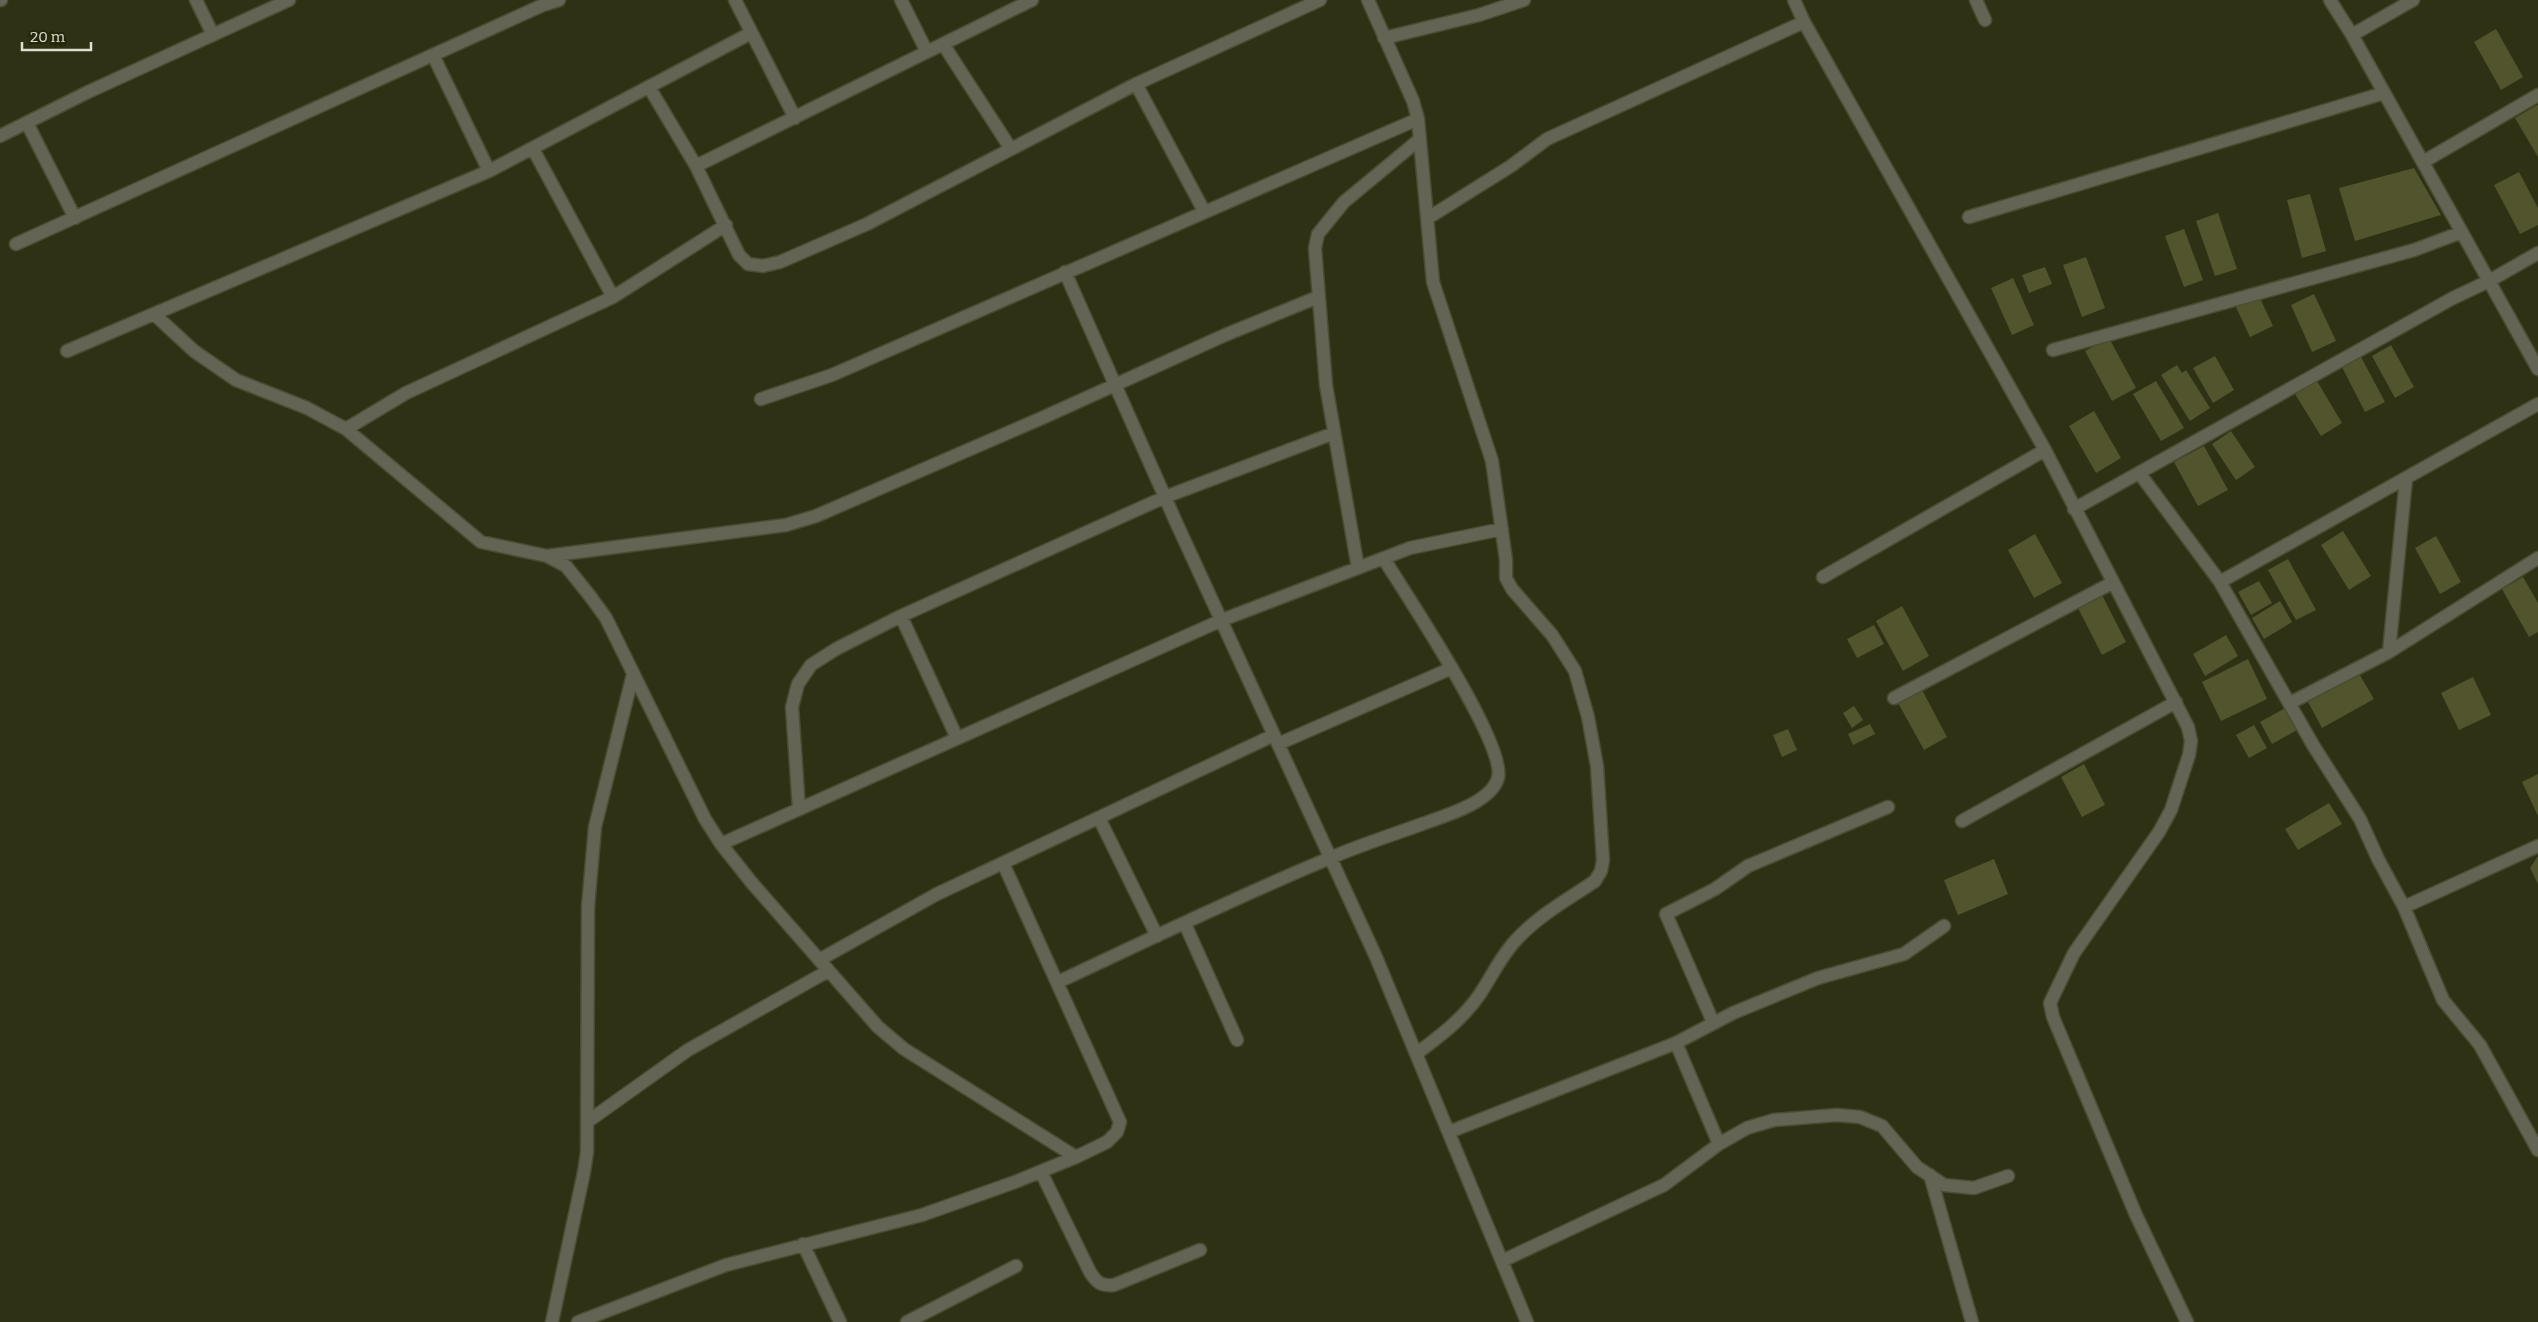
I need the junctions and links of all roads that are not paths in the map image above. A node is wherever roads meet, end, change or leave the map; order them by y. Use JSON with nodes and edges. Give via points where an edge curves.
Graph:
{"nodes":[{"id":1,"x":196,"y":0,"type":"edge"},
{"id":2,"x":289,"y":0,"type":"edge"},
{"id":3,"x":559,"y":0,"type":"edge"},
{"id":4,"x":734,"y":0,"type":"edge"},
{"id":5,"x":902,"y":0,"type":"edge"},
{"id":6,"x":1032,"y":0,"type":"edge"},
{"id":7,"x":1319,"y":0,"type":"edge"},
{"id":8,"x":1368,"y":0,"type":"edge"},
{"id":9,"x":1524,"y":0,"type":"edge"},
{"id":10,"x":1794,"y":0,"type":"edge"},
{"id":11,"x":1976,"y":0,"type":"edge"},
{"id":12,"x":2330,"y":0,"type":"edge"},
{"id":13,"x":2413,"y":0,"type":"edge"},
{"id":14,"x":1985,"y":20,"type":"dead end"},
{"id":15,"x":1804,"y":22,"type":"junction"},
{"id":16,"x":751,"y":33,"type":"junction"},
{"id":17,"x":213,"y":35,"type":"junction"},
{"id":18,"x":2352,"y":35,"type":"junction"},
{"id":19,"x":1384,"y":38,"type":"junction"},
{"id":20,"x":943,"y":44,"type":"junction"},
{"id":21,"x":927,"y":52,"type":"junction"},
{"id":22,"x":433,"y":55,"type":"junction"},
{"id":23,"x":1136,"y":84,"type":"junction"},
{"id":24,"x":649,"y":87,"type":"junction"},
{"id":25,"x":2384,"y":94,"type":"junction"},
{"id":26,"x":2538,"y":94,"type":"edge"},
{"id":27,"x":795,"y":118,"type":"junction"},
{"id":28,"x":1418,"y":119,"type":"junction"},
{"id":29,"x":26,"y":123,"type":"junction"},
{"id":30,"x":0,"y":136,"type":"edge"},
{"id":31,"x":1420,"y":139,"type":"junction"},
{"id":32,"x":533,"y":149,"type":"junction"},
{"id":33,"x":1011,"y":149,"type":"junction"},
{"id":34,"x":2423,"y":162,"type":"junction"},
{"id":35,"x":696,"y":166,"type":"junction"},
{"id":36,"x":490,"y":172,"type":"junction"},
{"id":37,"x":1204,"y":211,"type":"junction"},
{"id":38,"x":1969,"y":216,"type":"dead end"},
{"id":39,"x":75,"y":218,"type":"junction"},
{"id":40,"x":1428,"y":218,"type":"junction"},
{"id":41,"x":726,"y":225,"type":"junction"},
{"id":42,"x":2462,"y":232,"type":"junction"},
{"id":43,"x":16,"y":244,"type":"dead end"},
{"id":44,"x":2538,"y":253,"type":"edge"},
{"id":45,"x":1065,"y":272,"type":"junction"},
{"id":46,"x":2489,"y":281,"type":"junction"},
{"id":47,"x":613,"y":297,"type":"junction"},
{"id":48,"x":1318,"y":298,"type":"junction"},
{"id":49,"x":154,"y":314,"type":"junction"},
{"id":50,"x":2053,"y":350,"type":"dead end"},
{"id":51,"x":67,"y":351,"type":"dead end"},
{"id":52,"x":2538,"y":369,"type":"edge"},
{"id":53,"x":1115,"y":383,"type":"junction"},
{"id":54,"x":761,"y":399,"type":"dead end"},
{"id":55,"x":2538,"y":404,"type":"edge"},
{"id":56,"x":346,"y":430,"type":"junction"},
{"id":57,"x":1334,"y":433,"type":"junction"},
{"id":58,"x":2045,"y":450,"type":"junction"},
{"id":59,"x":2140,"y":474,"type":"junction"},
{"id":60,"x":2406,"y":479,"type":"junction"},
{"id":61,"x":1165,"y":497,"type":"junction"},
{"id":62,"x":2074,"y":509,"type":"junction"},
{"id":63,"x":1502,"y":529,"type":"junction"},
{"id":64,"x":547,"y":556,"type":"junction"},
{"id":65,"x":2538,"y":558,"type":"edge"},
{"id":66,"x":1384,"y":559,"type":"junction"},
{"id":67,"x":1358,"y":568,"type":"junction"},
{"id":68,"x":1823,"y":577,"type":"dead end"},
{"id":69,"x":2112,"y":582,"type":"junction"},
{"id":70,"x":2220,"y":582,"type":"junction"},
{"id":71,"x":900,"y":616,"type":"junction"},
{"id":72,"x":1222,"y":620,"type":"junction"},
{"id":73,"x":2388,"y":652,"type":"junction"},
{"id":74,"x":1452,"y":668,"type":"junction"},
{"id":75,"x":633,"y":674,"type":"junction"},
{"id":76,"x":1894,"y":698,"type":"dead end"},
{"id":77,"x":2176,"y":702,"type":"junction"},
{"id":78,"x":2290,"y":703,"type":"junction"},
{"id":79,"x":957,"y":738,"type":"junction"},
{"id":80,"x":1276,"y":740,"type":"junction"},
{"id":81,"x":1888,"y":807,"type":"dead end"},
{"id":82,"x":799,"y":809,"type":"junction"},
{"id":83,"x":1098,"y":818,"type":"junction"},
{"id":84,"x":1962,"y":821,"type":"dead end"},
{"id":85,"x":721,"y":844,"type":"junction"},
{"id":86,"x":2538,"y":846,"type":"edge"},
{"id":87,"x":1330,"y":858,"type":"junction"},
{"id":88,"x":1003,"y":863,"type":"junction"},
{"id":89,"x":2404,"y":907,"type":"junction"},
{"id":90,"x":1184,"y":924,"type":"junction"},
{"id":91,"x":1944,"y":926,"type":"dead end"},
{"id":92,"x":1157,"y":936,"type":"junction"},
{"id":93,"x":819,"y":960,"type":"junction"},
{"id":94,"x":828,"y":970,"type":"junction"},
{"id":95,"x":1058,"y":982,"type":"junction"},
{"id":96,"x":1713,"y":1022,"type":"junction"},
{"id":97,"x":1237,"y":1040,"type":"dead end"},
{"id":98,"x":1676,"y":1043,"type":"junction"},
{"id":99,"x":1416,"y":1054,"type":"junction"},
{"id":100,"x":587,"y":1122,"type":"junction"},
{"id":101,"x":1448,"y":1132,"type":"junction"},
{"id":102,"x":1719,"y":1144,"type":"junction"},
{"id":103,"x":2538,"y":1150,"type":"edge"},
{"id":104,"x":1076,"y":1157,"type":"junction"},
{"id":105,"x":1041,"y":1172,"type":"junction"},
{"id":106,"x":1930,"y":1175,"type":"junction"},
{"id":107,"x":2008,"y":1176,"type":"dead end"},
{"id":108,"x":803,"y":1244,"type":"junction"},
{"id":109,"x":1200,"y":1250,"type":"dead end"},
{"id":110,"x":1502,"y":1260,"type":"junction"},
{"id":111,"x":1016,"y":1266,"type":"dead end"},
{"id":112,"x":552,"y":1322,"type":"edge"},
{"id":113,"x":578,"y":1322,"type":"edge"},
{"id":114,"x":840,"y":1322,"type":"edge"},
{"id":115,"x":907,"y":1322,"type":"edge"},
{"id":116,"x":1527,"y":1322,"type":"edge"},
{"id":117,"x":1972,"y":1322,"type":"edge"},
{"id":118,"x":2187,"y":1322,"type":"edge"}],
"edges":[{"from":1,"to":17,"type":"street"},
{"from":2,"to":17,"type":"street"},
{"from":3,"to":22,"type":"street"},
{"from":4,"to":16,"type":"street"},
{"from":5,"to":21,"type":"street"},
{"from":6,"to":20,"type":"street"},
{"from":7,"to":23,"type":"street"},
{"from":8,"to":19,"type":"street"},
{"from":9,"to":19,"type":"street","via":[[1480,15]]},
{"from":10,"to":15,"type":"street"},
{"from":11,"to":14,"type":"street"},
{"from":12,"to":18,"type":"street"},
{"from":13,"to":18,"type":"street"},
{"from":15,"to":40,"type":"street","via":[[1547,139],[1511,166]]},
{"from":15,"to":58,"type":"street"},
{"from":16,"to":24,"type":"street"},
{"from":16,"to":27,"type":"street"},
{"from":17,"to":29,"type":"street"},
{"from":18,"to":25,"type":"street"},
{"from":19,"to":28,"type":"street","via":[[1414,101]]},
{"from":20,"to":21,"type":"street"},
{"from":20,"to":33,"type":"street"},
{"from":21,"to":27,"type":"street"},
{"from":22,"to":36,"type":"street"},
{"from":22,"to":39,"type":"street"},
{"from":23,"to":33,"type":"street"},
{"from":23,"to":37,"type":"street"},
{"from":24,"to":32,"type":"street"},
{"from":24,"to":35,"type":"street"},
{"from":25,"to":34,"type":"street"},
{"from":25,"to":38,"type":"street"},
{"from":26,"to":34,"type":"street"},
{"from":27,"to":35,"type":"street"},
{"from":28,"to":31,"type":"street"},
{"from":28,"to":37,"type":"street"},
{"from":29,"to":30,"type":"street"},
{"from":29,"to":39,"type":"street"},
{"from":31,"to":40,"type":"street"},
{"from":31,"to":48,"type":"street","via":[[1344,202],[1318,234],[1315,248]]},
{"from":32,"to":36,"type":"street"},
{"from":32,"to":47,"type":"street"},
{"from":33,"to":41,"type":"street","via":[[868,224],[780,262],[763,266],[748,264],[739,255]]},
{"from":34,"to":42,"type":"street"},
{"from":35,"to":41,"type":"street"},
{"from":36,"to":49,"type":"street"},
{"from":37,"to":45,"type":"street"},
{"from":39,"to":43,"type":"street"},
{"from":40,"to":63,"type":"street","via":[[1433,282],[1492,461]]},
{"from":41,"to":47,"type":"street"},
{"from":42,"to":46,"type":"street"},
{"from":42,"to":50,"type":"street","via":[[2414,250]]},
{"from":44,"to":46,"type":"street"},
{"from":45,"to":53,"type":"street"},
{"from":45,"to":54,"type":"street","via":[[832,375]]},
{"from":46,"to":52,"type":"street"},
{"from":46,"to":59,"type":"street","via":[[2453,298]]},
{"from":47,"to":56,"type":"street","via":[[406,393]]},
{"from":48,"to":53,"type":"street"},
{"from":48,"to":57,"type":"street"},
{"from":49,"to":51,"type":"street"},
{"from":49,"to":56,"type":"street","via":[[194,351],[236,380],[307,408]]},
{"from":53,"to":61,"type":"street"},
{"from":53,"to":64,"type":"street","via":[[816,516],[786,525]]},
{"from":55,"to":60,"type":"street"},
{"from":56,"to":64,"type":"street","via":[[481,542]]},
{"from":57,"to":61,"type":"street"},
{"from":57,"to":67,"type":"street"},
{"from":58,"to":62,"type":"street"},
{"from":58,"to":68,"type":"street"},
{"from":59,"to":62,"type":"street"},
{"from":59,"to":70,"type":"street"},
{"from":60,"to":70,"type":"street"},
{"from":60,"to":73,"type":"street"},
{"from":61,"to":71,"type":"street"},
{"from":61,"to":72,"type":"street"},
{"from":62,"to":69,"type":"street"},
{"from":63,"to":66,"type":"street","via":[[1410,548]]},
{"from":63,"to":99,"type":"street","via":[[1506,578],[1552,635],[1575,671],[1597,766],[1602,870],[1595,881],[1535,921],[1506,952],[1463,1016]]},
{"from":64,"to":75,"type":"street","via":[[566,566],[590,596],[606,618]]},
{"from":65,"to":73,"type":"street"},
{"from":66,"to":67,"type":"street"},
{"from":66,"to":74,"type":"street"},
{"from":67,"to":72,"type":"street"},
{"from":69,"to":76,"type":"street"},
{"from":69,"to":77,"type":"street"},
{"from":70,"to":78,"type":"street"},
{"from":71,"to":79,"type":"street"},
{"from":71,"to":82,"type":"street","via":[[811,665],[798,684],[792,707]]},
{"from":72,"to":79,"type":"street"},
{"from":72,"to":80,"type":"street"},
{"from":73,"to":78,"type":"street"},
{"from":74,"to":80,"type":"street"},
{"from":74,"to":87,"type":"street","via":[[1494,753],[1498,777],[1493,787],[1481,799],[1453,813]]},
{"from":75,"to":85,"type":"street"},
{"from":75,"to":100,"type":"street","via":[[591,853]]},
{"from":77,"to":84,"type":"street"},
{"from":77,"to":118,"type":"street","via":[[2191,741],[2171,810],[2074,953],[2050,1003],[2136,1215]]},
{"from":78,"to":89,"type":"street","via":[[2360,819]]},
{"from":79,"to":82,"type":"street"},
{"from":80,"to":83,"type":"street"},
{"from":80,"to":87,"type":"street"},
{"from":81,"to":96,"type":"street","via":[[1748,866],[1715,889],[1666,914]]},
{"from":82,"to":85,"type":"street"},
{"from":83,"to":88,"type":"street"},
{"from":83,"to":92,"type":"street"},
{"from":85,"to":93,"type":"street"},
{"from":86,"to":89,"type":"street"},
{"from":87,"to":90,"type":"street"},
{"from":87,"to":99,"type":"street"},
{"from":88,"to":93,"type":"street","via":[[936,894]]},
{"from":88,"to":95,"type":"street"},
{"from":89,"to":103,"type":"street","via":[[2443,1000],[2480,1045]]},
{"from":90,"to":92,"type":"street"},
{"from":90,"to":97,"type":"street"},
{"from":91,"to":96,"type":"street","via":[[1904,954],[1818,978]]},
{"from":92,"to":95,"type":"street"},
{"from":93,"to":94,"type":"street"},
{"from":94,"to":100,"type":"street","via":[[688,1050]]},
{"from":94,"to":104,"type":"street","via":[[878,1026],[904,1049]]},
{"from":95,"to":104,"type":"street","via":[[1120,1122],[1117,1132],[1107,1142]]},
{"from":96,"to":98,"type":"street"},
{"from":98,"to":101,"type":"street"},
{"from":98,"to":102,"type":"street"},
{"from":99,"to":101,"type":"street"},
{"from":100,"to":112,"type":"street","via":[[584,1172]]},
{"from":101,"to":110,"type":"street"},
{"from":102,"to":106,"type":"street","via":[[1747,1128],[1774,1120],[1837,1115],[1860,1117],[1882,1126],[1917,1167]]},
{"from":102,"to":110,"type":"street","via":[[1664,1185]]},
{"from":104,"to":105,"type":"street"},
{"from":105,"to":108,"type":"street","via":[[922,1215]]},
{"from":105,"to":109,"type":"street","via":[[1090,1272],[1103,1286],[1114,1285]]},
{"from":106,"to":107,"type":"street","via":[[1944,1185],[1974,1188]]},
{"from":106,"to":117,"type":"street"},
{"from":108,"to":113,"type":"street","via":[[726,1264]]},
{"from":108,"to":114,"type":"street"},
{"from":110,"to":116,"type":"street"},
{"from":111,"to":115,"type":"street"}]}
